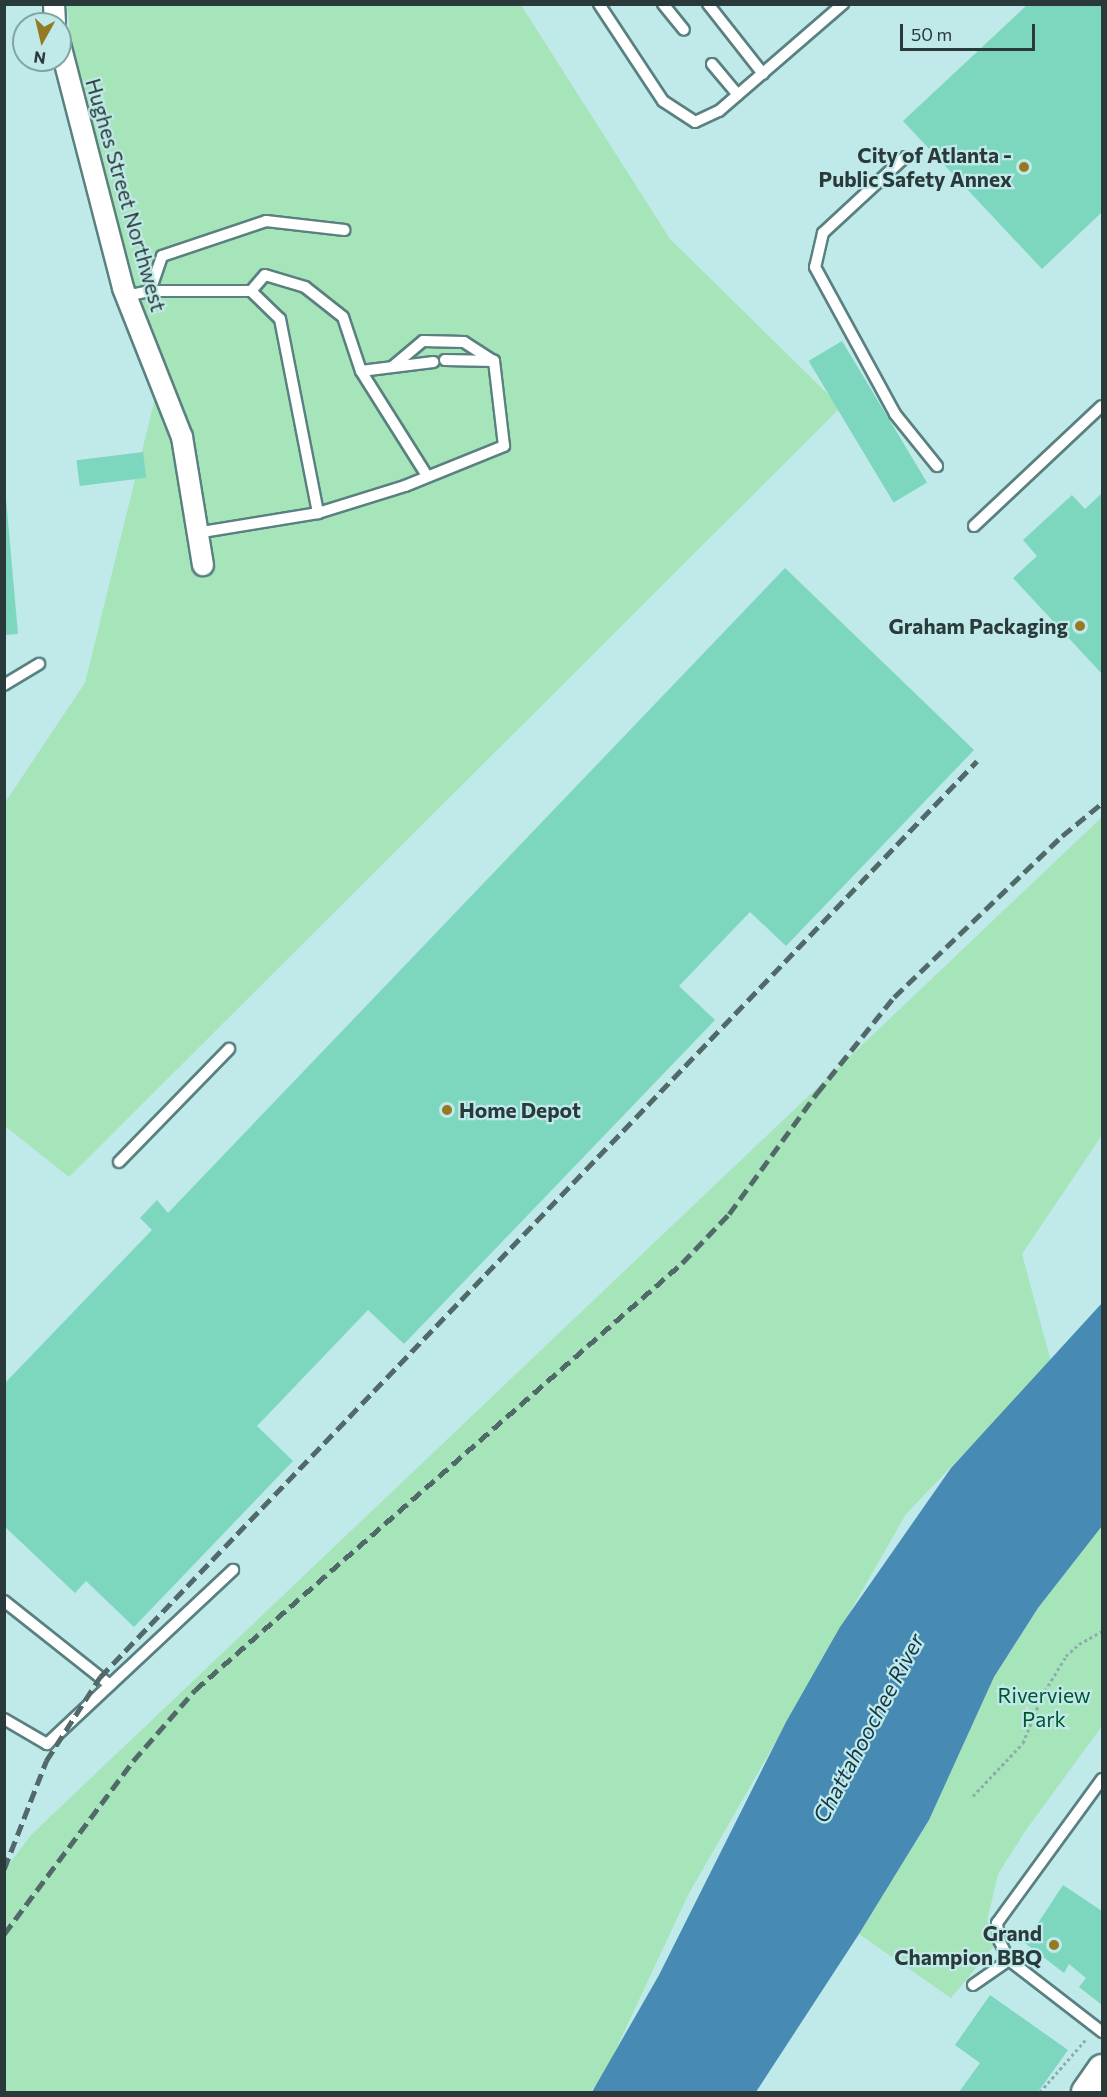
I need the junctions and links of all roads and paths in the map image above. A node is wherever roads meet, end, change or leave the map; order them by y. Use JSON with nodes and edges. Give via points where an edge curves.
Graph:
{"nodes":[{"id":1,"x":599,"y":4,"type":"edge"},
{"id":2,"x":663,"y":4,"type":"edge"},
{"id":3,"x":708,"y":4,"type":"edge"},
{"id":4,"x":839,"y":6,"type":"edge"},
{"id":5,"x":684,"y":30,"type":"dead end"},
{"id":6,"x":712,"y":63,"type":"dead end"},
{"id":7,"x":67,"y":72,"type":"edge"},
{"id":8,"x":763,"y":74,"type":"junction"},
{"id":9,"x":738,"y":95,"type":"junction"},
{"id":10,"x":905,"y":158,"type":"dead end"},
{"id":11,"x":345,"y":230,"type":"dead end"},
{"id":12,"x":150,"y":291,"type":"junction"},
{"id":13,"x":251,"y":291,"type":"junction"},
{"id":14,"x":126,"y":296,"type":"junction"},
{"id":15,"x":445,"y":360,"type":"dead end"},
{"id":16,"x":494,"y":361,"type":"junction"},
{"id":17,"x":433,"y":362,"type":"dead end"},
{"id":18,"x":392,"y":367,"type":"junction"},
{"id":19,"x":361,"y":371,"type":"junction"},
{"id":20,"x":1102,"y":406,"type":"edge"},
{"id":21,"x":937,"y":466,"type":"dead end"},
{"id":22,"x":427,"y":476,"type":"junction"},
{"id":23,"x":318,"y":513,"type":"junction"},
{"id":24,"x":974,"y":526,"type":"dead end"},
{"id":25,"x":196,"y":533,"type":"junction"},
{"id":26,"x":203,"y":565,"type":"dead end"},
{"id":27,"x":39,"y":664,"type":"dead end"},
{"id":28,"x":4,"y":684,"type":"edge"},
{"id":29,"x":229,"y":1049,"type":"dead end"},
{"id":30,"x":119,"y":1162,"type":"dead end"},
{"id":31,"x":233,"y":1570,"type":"dead end"},
{"id":32,"x":4,"y":1601,"type":"edge"},
{"id":33,"x":1102,"y":1631,"type":"edge"},
{"id":34,"x":110,"y":1685,"type":"junction"},
{"id":35,"x":4,"y":1719,"type":"edge"},
{"id":36,"x":1102,"y":1779,"type":"edge"},
{"id":37,"x":973,"y":1796,"type":"dead end"},
{"id":38,"x":1009,"y":1960,"type":"junction"},
{"id":39,"x":973,"y":1985,"type":"dead end"},
{"id":40,"x":1099,"y":2029,"type":"edge"},
{"id":41,"x":1102,"y":2069,"type":"edge"},
{"id":42,"x":1040,"y":2092,"type":"edge"},
{"id":43,"x":1086,"y":2092,"type":"edge"}],
"edges":[{"from":1,"to":9,"type":"lane","via":[[663,101],[696,122],[719,111]]},
{"from":2,"to":5,"type":"lane"},
{"from":3,"to":8,"type":"lane"},
{"from":4,"to":8,"type":"lane"},
{"from":6,"to":9,"type":"lane"},
{"from":7,"to":14,"type":"street","name":"Hughes Street Northwest"},
{"from":8,"to":9,"type":"lane"},
{"from":10,"to":21,"type":"lane","via":[[823,233],[815,267],[895,414]]},
{"from":11,"to":12,"type":"lane","via":[[266,221],[162,256]]},
{"from":12,"to":13,"type":"lane"},
{"from":12,"to":14,"type":"lane"},
{"from":13,"to":19,"type":"lane","via":[[266,275],[305,287],[343,316]]},
{"from":13,"to":23,"type":"lane","via":[[280,319]]},
{"from":14,"to":25,"type":"street","name":"Hughes Street Northwest","via":[[182,436]]},
{"from":15,"to":16,"type":"lane"},
{"from":16,"to":18,"type":"lane","via":[[464,342],[423,341]]},
{"from":16,"to":22,"type":"lane","via":[[504,446]]},
{"from":17,"to":18,"type":"lane"},
{"from":18,"to":19,"type":"lane"},
{"from":19,"to":22,"type":"lane"},
{"from":20,"to":24,"type":"lane"},
{"from":22,"to":23,"type":"lane"},
{"from":23,"to":25,"type":"lane"},
{"from":25,"to":26,"type":"street","name":"Hughes Street Northwest"},
{"from":27,"to":28,"type":"lane"},
{"from":29,"to":30,"type":"lane"},
{"from":31,"to":34,"type":"lane"},
{"from":32,"to":34,"type":"lane"},
{"from":33,"to":37,"type":"path","via":[[1066,1656],[1042,1696],[1023,1743]]},
{"from":34,"to":35,"type":"lane","via":[[46,1744]]},
{"from":36,"to":38,"type":"lane","via":[[997,1923],[999,1940]]},
{"from":38,"to":39,"type":"lane"},
{"from":38,"to":40,"type":"lane"},
{"from":40,"to":42,"type":"path"},
{"from":41,"to":43,"type":"street"}]}
